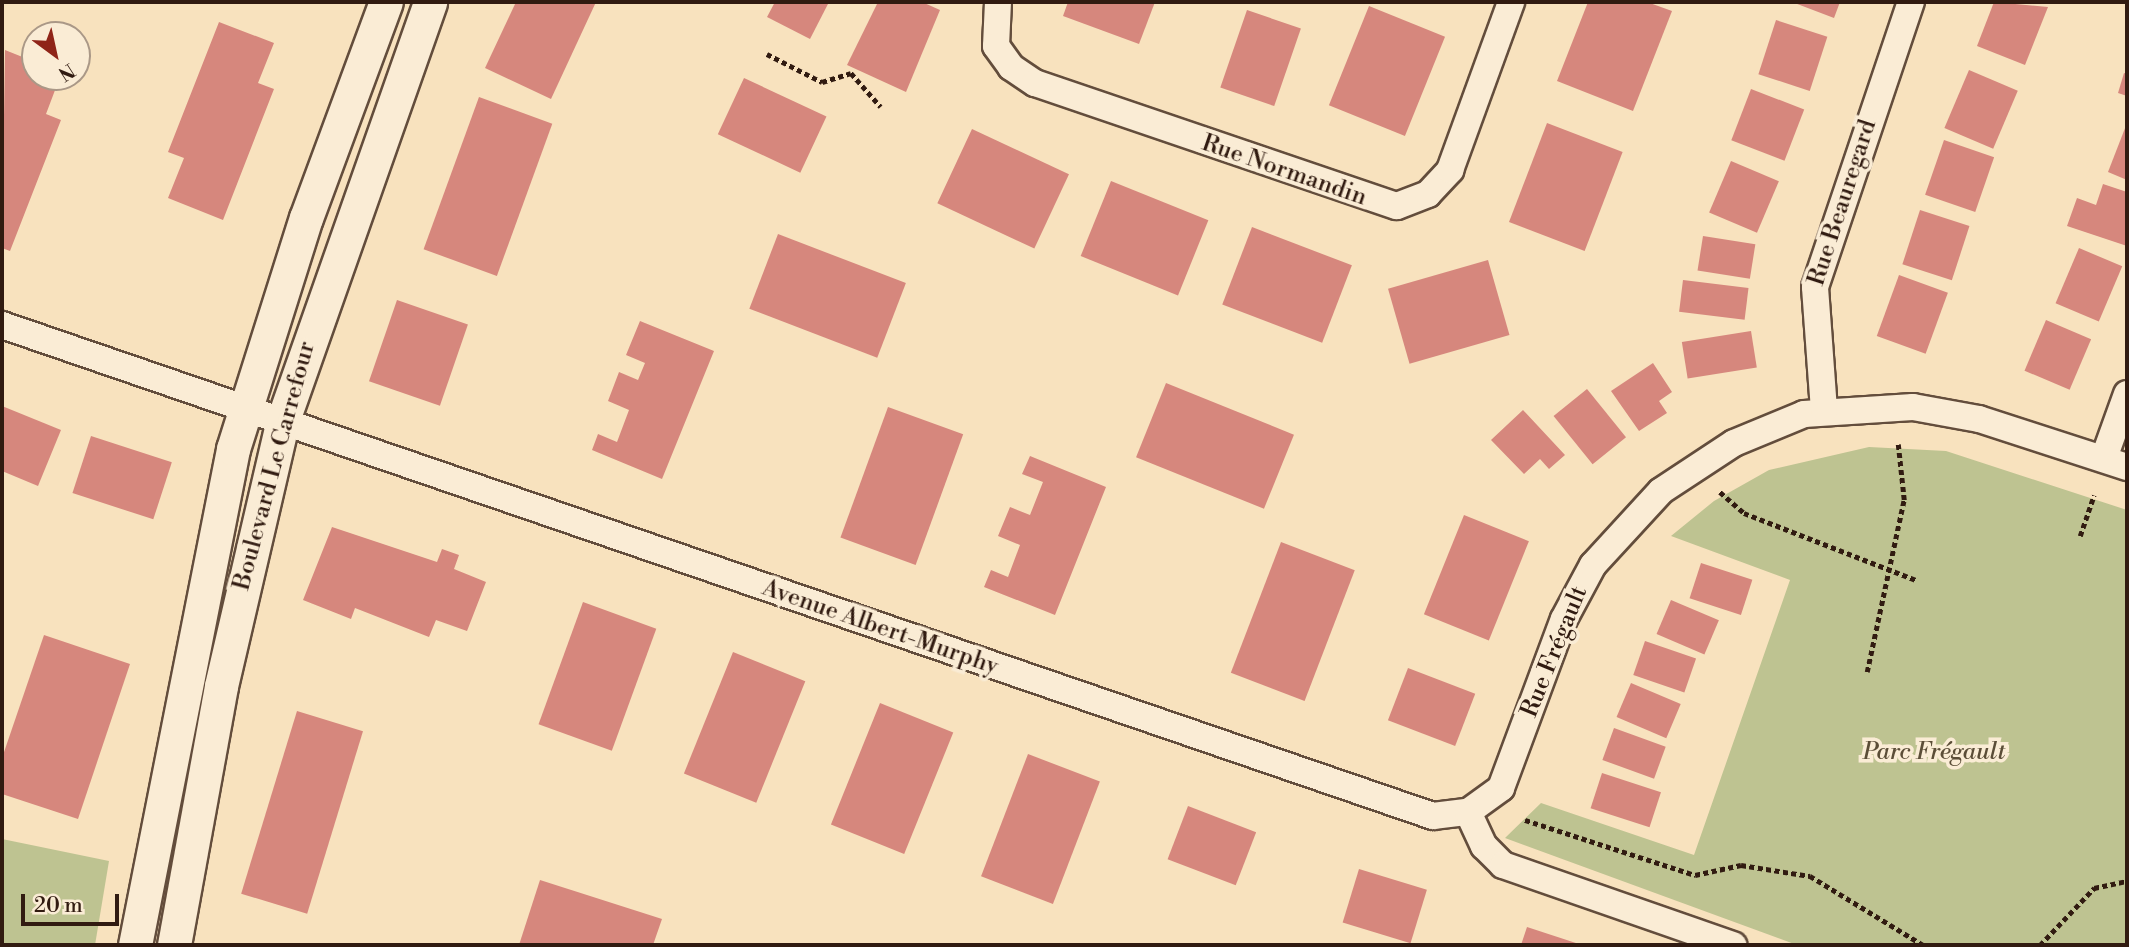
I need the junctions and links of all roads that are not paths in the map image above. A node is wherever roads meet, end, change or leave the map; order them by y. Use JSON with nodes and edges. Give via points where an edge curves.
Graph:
{"nodes":[{"id":1,"x":386,"y":2,"type":"edge"},
{"id":2,"x":430,"y":2,"type":"edge"},
{"id":3,"x":998,"y":2,"type":"edge"},
{"id":4,"x":1511,"y":2,"type":"edge"},
{"id":5,"x":1912,"y":2,"type":"edge"},
{"id":6,"x":2,"y":325,"type":"edge"},
{"id":7,"x":2127,"y":394,"type":"edge"},
{"id":8,"x":245,"y":408,"type":"junction"},
{"id":9,"x":1824,"y":410,"type":"junction"},
{"id":10,"x":283,"y":420,"type":"junction"},
{"id":11,"x":2115,"y":463,"type":"edge"},
{"id":12,"x":1468,"y":812,"type":"junction"},
{"id":13,"x":135,"y":945,"type":"edge"},
{"id":14,"x":174,"y":945,"type":"edge"},
{"id":15,"x":1733,"y":945,"type":"edge"}],
"edges":[{"from":1,"to":8,"type":"street","name":"Boulevard Le Carrefour"},
{"from":2,"to":10,"type":"street","name":"Boulevard Le Carrefour"},
{"from":3,"to":4,"type":"street","name":"Rue Normandin","via":[[996,46],[1028,79],[1397,206],[1428,194],[1450,170]]},
{"from":5,"to":9,"type":"street","name":"Rue Beauregard","via":[[1815,288]]},
{"from":6,"to":8,"type":"street","name":"Avenue Albert-Murphy"},
{"from":7,"to":11,"type":"street"},
{"from":8,"to":10,"type":"street","name":"Avenue Albert-Murphy"},
{"from":8,"to":13,"type":"street","name":"Boulevard Le Carrefour","via":[[198,606]]},
{"from":9,"to":11,"type":"street","name":"Rue Frégault","via":[[1935,410]]},
{"from":9,"to":12,"type":"street","name":"Rue Frégault","via":[[1774,425],[1703,461],[1619,531],[1570,606],[1505,782]]},
{"from":10,"to":12,"type":"street","name":"Avenue Albert-Murphy","via":[[1387,804],[1433,816]]},
{"from":10,"to":14,"type":"street","name":"Boulevard Le Carrefour","via":[[221,686]]},
{"from":12,"to":15,"type":"street","via":[[1484,846],[1503,865]]}]}
